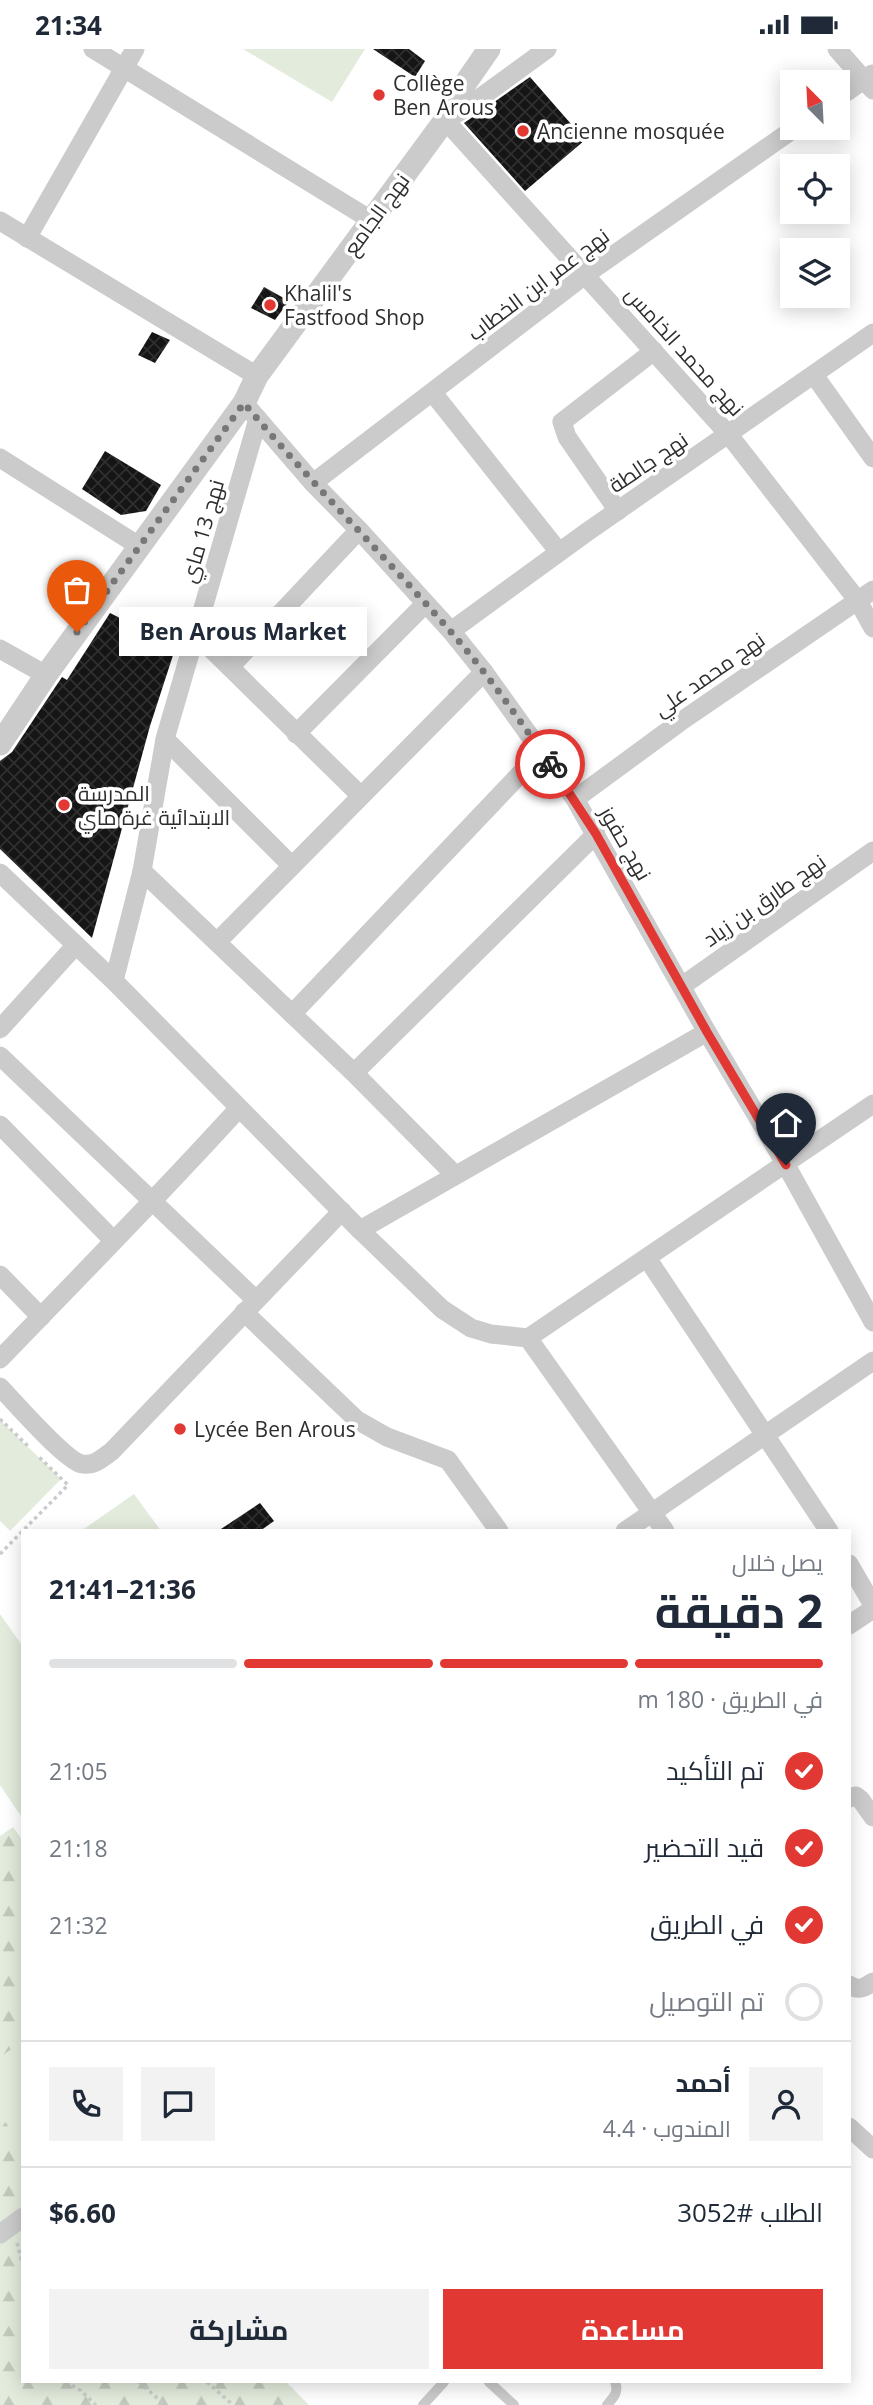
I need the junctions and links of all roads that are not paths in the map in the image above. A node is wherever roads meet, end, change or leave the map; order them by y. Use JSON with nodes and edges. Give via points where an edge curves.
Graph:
{"nodes":[{"id":1,"x":93,"y":49,"type":"edge"},
{"id":2,"x":135,"y":49,"type":"edge"},
{"id":3,"x":489,"y":49,"type":"edge"},
{"id":4,"x":547,"y":49,"type":"edge"},
{"id":5,"x":837,"y":49,"type":"edge"},
{"id":6,"x":124,"y":66,"type":"junction"},
{"id":7,"x":870,"y":81,"type":"edge"},
{"id":8,"x":850,"y":92,"type":"edge"},
{"id":9,"x":446,"y":120,"type":"junction"},
{"id":10,"x":780,"y":138,"type":"edge"},
{"id":11,"x":371,"y":220,"type":"junction"},
{"id":12,"x":0,"y":221,"type":"edge"},
{"id":13,"x":27,"y":238,"type":"junction"},
{"id":14,"x":585,"y":275,"type":"junction"},
{"id":15,"x":872,"y":336,"type":"edge"},
{"id":16,"x":654,"y":351,"type":"junction"},
{"id":17,"x":814,"y":375,"type":"junction"},
{"id":18,"x":257,"y":376,"type":"junction"},
{"id":19,"x":433,"y":393,"type":"junction"},
{"id":20,"x":251,"y":411,"type":"junction"},
{"id":21,"x":729,"y":435,"type":"junction"},
{"id":22,"x":873,"y":457,"type":"edge"},
{"id":23,"x":0,"y":458,"type":"edge"},
{"id":24,"x":313,"y":483,"type":"junction"},
{"id":25,"x":618,"y":511,"type":"junction"},
{"id":26,"x":359,"y":530,"type":"junction"},
{"id":27,"x":139,"y":546,"type":"junction"},
{"id":28,"x":559,"y":552,"type":"junction"},
{"id":29,"x":865,"y":596,"type":"edge"},
{"id":30,"x":425,"y":604,"type":"junction"},
{"id":31,"x":873,"y":628,"type":"edge"},
{"id":32,"x":451,"y":631,"type":"junction"},
{"id":33,"x":197,"y":635,"type":"junction"},
{"id":34,"x":0,"y":649,"type":"edge"},
{"id":35,"x":230,"y":667,"type":"junction"},
{"id":36,"x":484,"y":671,"type":"junction"},
{"id":37,"x":46,"y":675,"type":"junction"},
{"id":38,"x":296,"y":734,"type":"junction"},
{"id":39,"x":165,"y":739,"type":"junction"},
{"id":40,"x":0,"y":744,"type":"edge"},
{"id":41,"x":541,"y":751,"type":"junction"},
{"id":42,"x":360,"y":795,"type":"junction"},
{"id":43,"x":575,"y":799,"type":"junction"},
{"id":44,"x":596,"y":834,"type":"junction"},
{"id":45,"x":873,"y":851,"type":"edge"},
{"id":46,"x":290,"y":865,"type":"junction"},
{"id":47,"x":142,"y":871,"type":"junction"},
{"id":48,"x":0,"y":873,"type":"edge"},
{"id":49,"x":217,"y":942,"type":"junction"},
{"id":50,"x":75,"y":946,"type":"junction"},
{"id":51,"x":114,"y":981,"type":"junction"},
{"id":52,"x":682,"y":986,"type":"junction"},
{"id":53,"x":292,"y":1014,"type":"junction"},
{"id":54,"x":0,"y":1029,"type":"edge"},
{"id":55,"x":707,"y":1032,"type":"junction"},
{"id":56,"x":0,"y":1056,"type":"edge"},
{"id":57,"x":354,"y":1073,"type":"junction"},
{"id":58,"x":873,"y":1104,"type":"edge"},
{"id":59,"x":239,"y":1108,"type":"junction"},
{"id":60,"x":0,"y":1125,"type":"edge"},
{"id":61,"x":786,"y":1165,"type":"junction"},
{"id":62,"x":454,"y":1174,"type":"junction"},
{"id":63,"x":152,"y":1202,"type":"junction"},
{"id":64,"x":342,"y":1211,"type":"junction"},
{"id":65,"x":360,"y":1230,"type":"junction"},
{"id":66,"x":113,"y":1240,"type":"junction"},
{"id":67,"x":647,"y":1258,"type":"junction"},
{"id":68,"x":0,"y":1275,"type":"edge"},
{"id":69,"x":250,"y":1306,"type":"junction"},
{"id":70,"x":41,"y":1317,"type":"junction"},
{"id":71,"x":873,"y":1322,"type":"edge"},
{"id":72,"x":528,"y":1338,"type":"junction"},
{"id":73,"x":0,"y":1359,"type":"edge"},
{"id":74,"x":873,"y":1361,"type":"edge"},
{"id":75,"x":0,"y":1387,"type":"edge"},
{"id":76,"x":766,"y":1435,"type":"junction"},
{"id":77,"x":653,"y":1513,"type":"junction"},
{"id":78,"x":498,"y":1529,"type":"edge"},
{"id":79,"x":628,"y":1529,"type":"edge"},
{"id":80,"x":664,"y":1529,"type":"edge"},
{"id":81,"x":828,"y":1529,"type":"edge"},
{"id":82,"x":851,"y":1568,"type":"edge"},
{"id":83,"x":873,"y":1607,"type":"edge"},
{"id":84,"x":851,"y":1624,"type":"edge"},
{"id":85,"x":851,"y":1797,"type":"edge"},
{"id":86,"x":873,"y":1817,"type":"edge"},
{"id":87,"x":873,"y":1982,"type":"edge"},
{"id":88,"x":851,"y":1986,"type":"edge"},
{"id":89,"x":851,"y":2129,"type":"edge"},
{"id":90,"x":873,"y":2149,"type":"edge"},
{"id":91,"x":21,"y":2218,"type":"edge"},
{"id":92,"x":0,"y":2234,"type":"edge"},
{"id":93,"x":443,"y":2383,"type":"edge"},
{"id":94,"x":490,"y":2383,"type":"edge"},
{"id":95,"x":615,"y":2383,"type":"edge"},
{"id":96,"x":423,"y":2405,"type":"edge"},
{"id":97,"x":514,"y":2405,"type":"edge"},
{"id":98,"x":607,"y":2405,"type":"edge"}],
"edges":[{"from":1,"to":6,"type":"street"},
{"from":2,"to":6,"type":"street"},
{"from":3,"to":9,"type":"street","name":"نهج الجامع"},
{"from":4,"to":9,"type":"street"},
{"from":5,"to":7,"type":"street"},
{"from":6,"to":11,"type":"street"},
{"from":6,"to":13,"type":"street"},
{"from":7,"to":8,"type":"street"},
{"from":9,"to":11,"type":"street","name":"نهج الجامع"},
{"from":9,"to":14,"type":"street","name":"نهج محمد الخامس"},
{"from":10,"to":14,"type":"street","name":"نهج عمر ابن الخطاب"},
{"from":11,"to":18,"type":"street","name":"نهج الجامع"},
{"from":12,"to":13,"type":"street"},
{"from":13,"to":18,"type":"street"},
{"from":14,"to":16,"type":"street","name":"نهج محمد الخامس"},
{"from":14,"to":19,"type":"street","name":"نهج عمر ابن الخطاب"},
{"from":15,"to":17,"type":"street","name":"نهج جالطة"},
{"from":16,"to":21,"type":"street","name":"نهج محمد الخامس"},
{"from":16,"to":25,"type":"street","via":[[562,422],[567,437]]},
{"from":17,"to":21,"type":"street","name":"نهج جالطة"},
{"from":17,"to":22,"type":"street"},
{"from":18,"to":20,"type":"street","name":"نهج الجامع"},
{"from":19,"to":24,"type":"street","name":"نهج عمر ابن الخطاب"},
{"from":19,"to":28,"type":"street"},
{"from":20,"to":24,"type":"street","name":"نهج حفوز"},
{"from":20,"to":27,"type":"street","name":"نهج الجامع"},
{"from":20,"to":33,"type":"street","name":"نهج 13 ماي","via":[[231,509]]},
{"from":21,"to":25,"type":"street","name":"نهج جالطة"},
{"from":21,"to":29,"type":"street","name":"نهج محمد الخامس"},
{"from":23,"to":27,"type":"street"},
{"from":24,"to":26,"type":"street","name":"نهج حفوز"},
{"from":25,"to":28,"type":"street","name":"نهج جالطة"},
{"from":26,"to":30,"type":"street","name":"نهج حفوز"},
{"from":26,"to":35,"type":"street"},
{"from":27,"to":37,"type":"street","name":"نهج الجامع"},
{"from":28,"to":32,"type":"street","name":"نهج جالطة"},
{"from":29,"to":31,"type":"street","name":"نهج محمد الخامس"},
{"from":29,"to":43,"type":"street","name":"نهج محمد علي"},
{"from":30,"to":32,"type":"street","name":"نهج حفوز"},
{"from":30,"to":38,"type":"street"},
{"from":32,"to":36,"type":"street","name":"نهج حفوز"},
{"from":33,"to":35,"type":"street"},
{"from":33,"to":39,"type":"street","name":"نهج 13 ماي"},
{"from":34,"to":37,"type":"street"},
{"from":35,"to":38,"type":"street"},
{"from":36,"to":41,"type":"street","name":"نهج حفوز"},
{"from":36,"to":42,"type":"street"},
{"from":37,"to":40,"type":"street","name":"نهج الجامع"},
{"from":38,"to":42,"type":"street"},
{"from":39,"to":46,"type":"street"},
{"from":39,"to":47,"type":"street","name":"نهج 13 ماي"},
{"from":41,"to":43,"type":"street","name":"نهج حفوز"},
{"from":41,"to":53,"type":"street"},
{"from":42,"to":46,"type":"street"},
{"from":43,"to":44,"type":"street","name":"نهج حفوز"},
{"from":44,"to":52,"type":"street","name":"نهج حفوز"},
{"from":44,"to":57,"type":"street"},
{"from":45,"to":52,"type":"street","name":"نهج طارق بن زياد"},
{"from":46,"to":49,"type":"street"},
{"from":47,"to":49,"type":"street"},
{"from":47,"to":51,"type":"street","name":"نهج 13 ماي"},
{"from":48,"to":50,"type":"street"},
{"from":49,"to":53,"type":"street"},
{"from":50,"to":51,"type":"street"},
{"from":50,"to":54,"type":"street"},
{"from":51,"to":59,"type":"street"},
{"from":52,"to":55,"type":"street","name":"نهج حفوز"},
{"from":53,"to":57,"type":"street"},
{"from":55,"to":61,"type":"street","name":"نهج حفوز"},
{"from":55,"to":62,"type":"street"},
{"from":56,"to":63,"type":"street"},
{"from":57,"to":62,"type":"street"},
{"from":58,"to":61,"type":"street"},
{"from":59,"to":63,"type":"street"},
{"from":59,"to":64,"type":"street"},
{"from":60,"to":66,"type":"street"},
{"from":61,"to":67,"type":"street"},
{"from":61,"to":71,"type":"street","name":"نهج حفوز"},
{"from":62,"to":65,"type":"street"},
{"from":63,"to":66,"type":"street"},
{"from":63,"to":69,"type":"street"},
{"from":64,"to":65,"type":"street"},
{"from":64,"to":69,"type":"street"},
{"from":65,"to":72,"type":"street","via":[[457,1321],[491,1334]]},
{"from":66,"to":70,"type":"street"},
{"from":67,"to":72,"type":"street"},
{"from":67,"to":76,"type":"street"},
{"from":68,"to":70,"type":"street"},
{"from":69,"to":75,"type":"street","via":[[112,1451],[95,1463],[83,1464],[67,1456]]},
{"from":69,"to":78,"type":"street","via":[[357,1420],[448,1460]]},
{"from":70,"to":73,"type":"street"},
{"from":72,"to":77,"type":"street"},
{"from":74,"to":76,"type":"street"},
{"from":76,"to":77,"type":"street"},
{"from":76,"to":81,"type":"street"},
{"from":77,"to":79,"type":"street"},
{"from":77,"to":80,"type":"street"},
{"from":82,"to":83,"type":"street"},
{"from":83,"to":84,"type":"street"},
{"from":85,"to":86,"type":"street","via":[[861,1800]]},
{"from":87,"to":88,"type":"street","via":[[863,1989]]},
{"from":89,"to":90,"type":"street"},
{"from":91,"to":92,"type":"street"},
{"from":93,"to":96,"type":"lane"},
{"from":94,"to":97,"type":"lane"},
{"from":95,"to":98,"type":"lane","via":[[616,2395]]}]}
